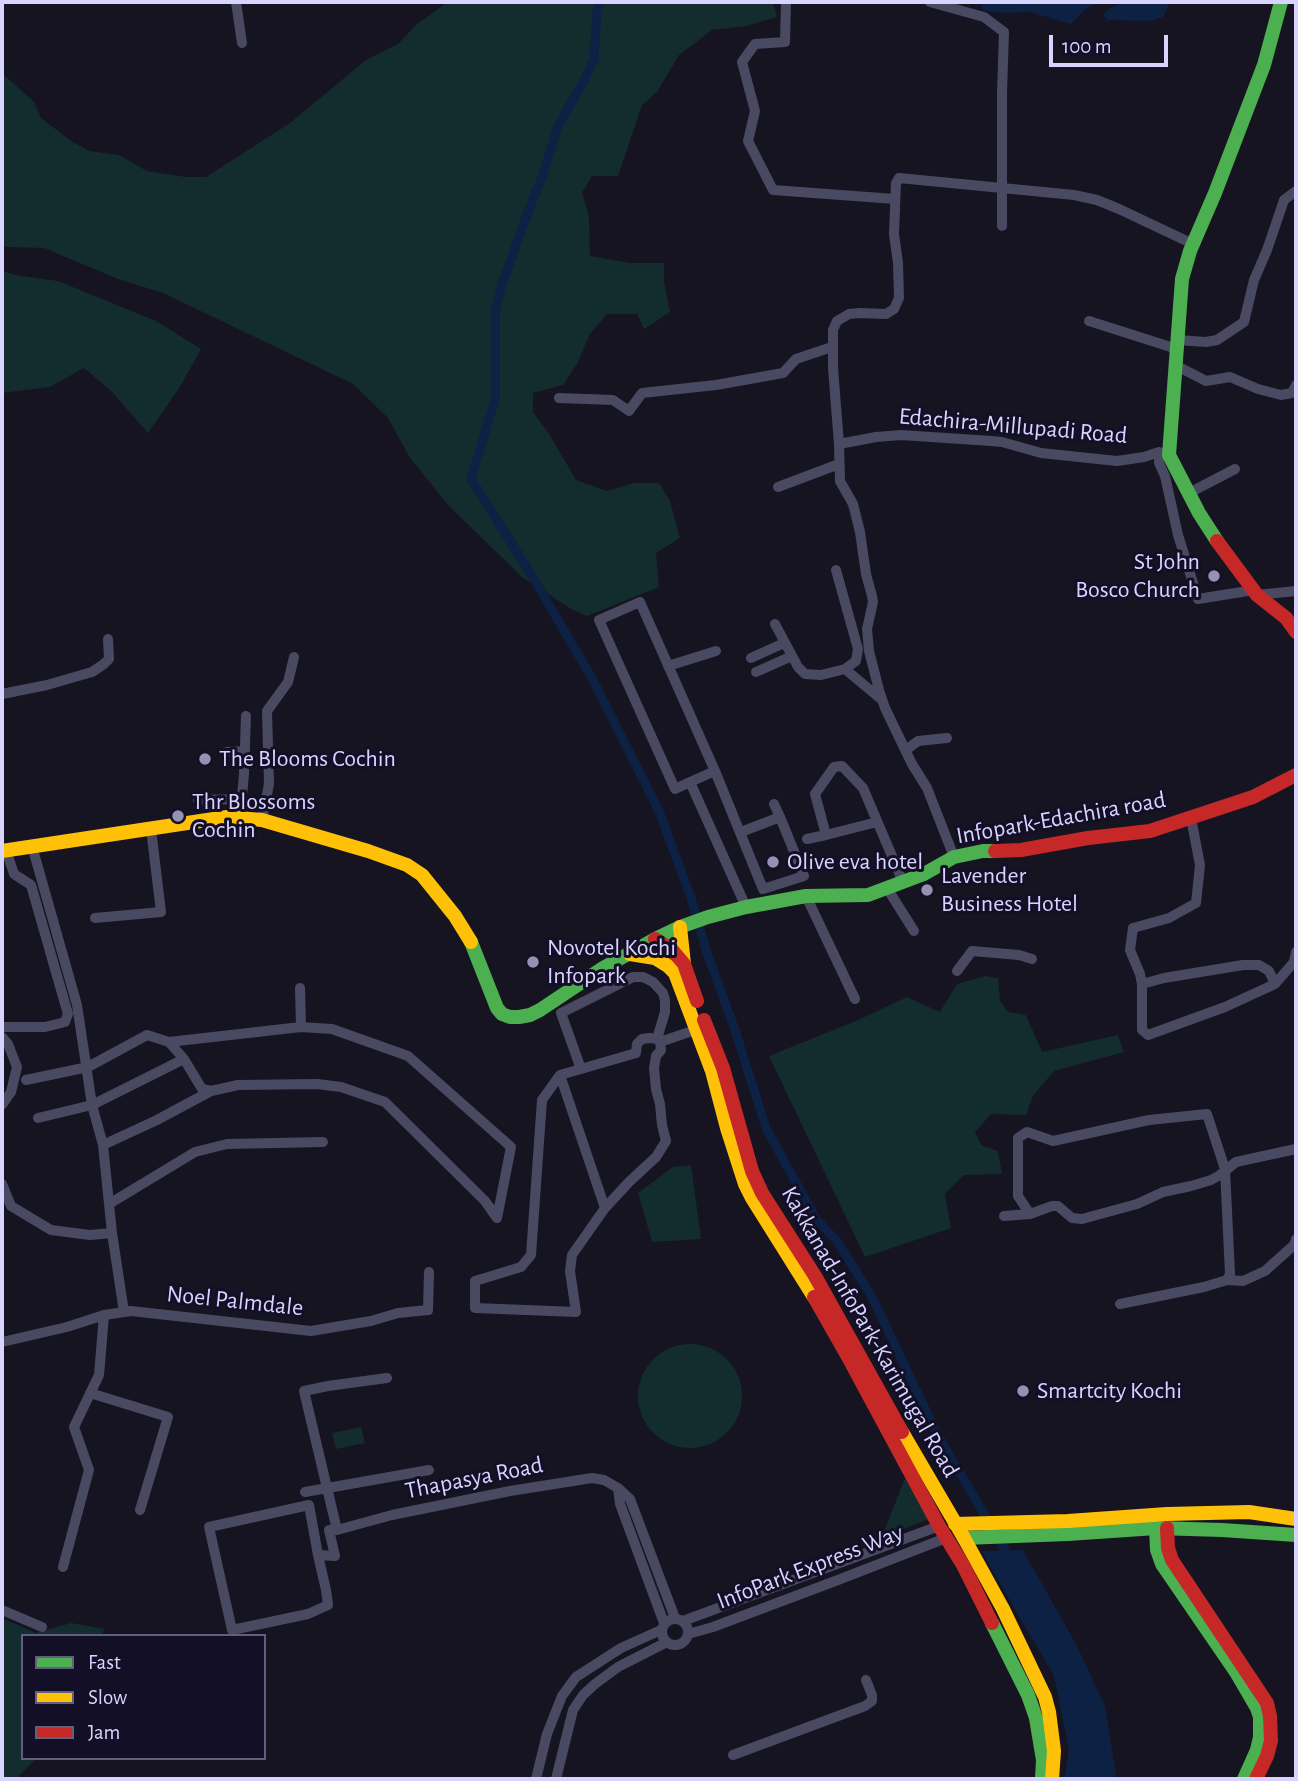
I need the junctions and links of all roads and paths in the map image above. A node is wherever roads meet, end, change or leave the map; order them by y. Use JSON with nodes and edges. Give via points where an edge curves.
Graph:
{"nodes":[{"id":1,"x":236,"y":2,"type":"edge"},
{"id":2,"x":786,"y":2,"type":"edge"},
{"id":3,"x":930,"y":2,"type":"edge"},
{"id":4,"x":1281,"y":2,"type":"edge"},
{"id":5,"x":242,"y":43,"type":"dead end"},
{"id":6,"x":1002,"y":187,"type":"junction"},
{"id":7,"x":1296,"y":191,"type":"edge"},
{"id":8,"x":895,"y":199,"type":"junction"},
{"id":9,"x":1002,"y":226,"type":"dead end"},
{"id":10,"x":1193,"y":244,"type":"junction"},
{"id":11,"x":1089,"y":321,"type":"dead end"},
{"id":12,"x":1177,"y":344,"type":"junction"},
{"id":13,"x":832,"y":347,"type":"junction"},
{"id":14,"x":1175,"y":365,"type":"junction"},
{"id":15,"x":1296,"y":385,"type":"edge"},
{"id":16,"x":559,"y":398,"type":"dead end"},
{"id":17,"x":839,"y":444,"type":"junction"},
{"id":18,"x":1164,"y":453,"type":"junction"},
{"id":19,"x":839,"y":464,"type":"junction"},
{"id":20,"x":1235,"y":469,"type":"dead end"},
{"id":21,"x":778,"y":486,"type":"dead end"},
{"id":22,"x":1189,"y":494,"type":"junction"},
{"id":23,"x":836,"y":570,"type":"dead end"},
{"id":24,"x":1296,"y":591,"type":"edge"},
{"id":25,"x":1256,"y":592,"type":"junction"},
{"id":26,"x":775,"y":624,"type":"dead end"},
{"id":27,"x":1296,"y":632,"type":"edge"},
{"id":28,"x":108,"y":639,"type":"dead end"},
{"id":29,"x":784,"y":643,"type":"junction"},
{"id":30,"x":716,"y":651,"type":"dead end"},
{"id":31,"x":792,"y":656,"type":"junction"},
{"id":32,"x":294,"y":657,"type":"dead end"},
{"id":33,"x":751,"y":658,"type":"dead end"},
{"id":34,"x":668,"y":666,"type":"junction"},
{"id":35,"x":845,"y":669,"type":"junction"},
{"id":36,"x":756,"y":672,"type":"dead end"},
{"id":37,"x":2,"y":694,"type":"edge"},
{"id":38,"x":883,"y":700,"type":"junction"},
{"id":39,"x":246,"y":716,"type":"dead end"},
{"id":40,"x":947,"y":738,"type":"dead end"},
{"id":41,"x":906,"y":750,"type":"junction"},
{"id":42,"x":245,"y":751,"type":"junction"},
{"id":43,"x":227,"y":752,"type":"dead end"},
{"id":44,"x":715,"y":771,"type":"junction"},
{"id":45,"x":1296,"y":775,"type":"edge"},
{"id":46,"x":690,"y":782,"type":"junction"},
{"id":47,"x":242,"y":799,"type":"junction"},
{"id":48,"x":198,"y":800,"type":"dead end"},
{"id":49,"x":774,"y":804,"type":"dead end"},
{"id":50,"x":780,"y":817,"type":"junction"},
{"id":51,"x":240,"y":818,"type":"junction"},
{"id":52,"x":1191,"y":818,"type":"junction"},
{"id":53,"x":262,"y":820,"type":"junction"},
{"id":54,"x":877,"y":822,"type":"junction"},
{"id":55,"x":151,"y":829,"type":"junction"},
{"id":56,"x":741,"y":832,"type":"junction"},
{"id":57,"x":826,"y":835,"type":"junction"},
{"id":58,"x":807,"y":839,"type":"dead end"},
{"id":59,"x":32,"y":846,"type":"junction"},
{"id":60,"x":4,"y":850,"type":"edge"},
{"id":61,"x":954,"y":857,"type":"junction"},
{"id":62,"x":14,"y":874,"type":"junction"},
{"id":63,"x":2,"y":876,"type":"edge"},
{"id":64,"x":903,"y":882,"type":"junction"},
{"id":65,"x":887,"y":888,"type":"junction"},
{"id":66,"x":806,"y":896,"type":"junction"},
{"id":67,"x":746,"y":907,"type":"junction"},
{"id":68,"x":95,"y":918,"type":"dead end"},
{"id":69,"x":682,"y":926,"type":"junction"},
{"id":70,"x":914,"y":931,"type":"dead end"},
{"id":71,"x":654,"y":939,"type":"junction"},
{"id":72,"x":1296,"y":953,"type":"edge"},
{"id":73,"x":628,"y":954,"type":"junction"},
{"id":74,"x":1032,"y":959,"type":"dead end"},
{"id":75,"x":684,"y":964,"type":"junction"},
{"id":76,"x":957,"y":971,"type":"dead end"},
{"id":77,"x":1142,"y":984,"type":"junction"},
{"id":78,"x":1275,"y":984,"type":"junction"},
{"id":79,"x":300,"y":988,"type":"dead end"},
{"id":80,"x":855,"y":999,"type":"dead end"},
{"id":81,"x":2,"y":1027,"type":"edge"},
{"id":82,"x":301,"y":1027,"type":"junction"},
{"id":83,"x":698,"y":1029,"type":"junction"},
{"id":84,"x":2,"y":1037,"type":"edge"},
{"id":85,"x":658,"y":1040,"type":"junction"},
{"id":86,"x":169,"y":1042,"type":"junction"},
{"id":87,"x":636,"y":1053,"type":"junction"},
{"id":88,"x":656,"y":1056,"type":"junction"},
{"id":89,"x":184,"y":1059,"type":"junction"},
{"id":90,"x":88,"y":1067,"type":"junction"},
{"id":91,"x":581,"y":1069,"type":"junction"},
{"id":92,"x":560,"y":1074,"type":"junction"},
{"id":93,"x":26,"y":1080,"type":"dead end"},
{"id":94,"x":211,"y":1091,"type":"junction"},
{"id":95,"x":2,"y":1105,"type":"edge"},
{"id":96,"x":92,"y":1105,"type":"junction"},
{"id":97,"x":728,"y":1109,"type":"junction"},
{"id":98,"x":38,"y":1118,"type":"dead end"},
{"id":99,"x":323,"y":1142,"type":"dead end"},
{"id":100,"x":103,"y":1145,"type":"junction"},
{"id":101,"x":1296,"y":1149,"type":"edge"},
{"id":102,"x":1225,"y":1169,"type":"junction"},
{"id":103,"x":2,"y":1184,"type":"edge"},
{"id":104,"x":109,"y":1204,"type":"junction"},
{"id":105,"x":605,"y":1208,"type":"junction"},
{"id":106,"x":1030,"y":1214,"type":"junction"},
{"id":107,"x":1004,"y":1216,"type":"dead end"},
{"id":108,"x":112,"y":1233,"type":"junction"},
{"id":109,"x":1296,"y":1239,"type":"edge"},
{"id":110,"x":429,"y":1272,"type":"dead end"},
{"id":111,"x":1227,"y":1280,"type":"junction"},
{"id":112,"x":1120,"y":1304,"type":"dead end"},
{"id":113,"x":124,"y":1312,"type":"junction"},
{"id":114,"x":104,"y":1315,"type":"junction"},
{"id":115,"x":2,"y":1342,"type":"edge"},
{"id":116,"x":387,"y":1378,"type":"dead end"},
{"id":117,"x":90,"y":1393,"type":"junction"},
{"id":118,"x":429,"y":1470,"type":"dead end"},
{"id":119,"x":618,"y":1488,"type":"junction"},
{"id":120,"x":327,"y":1489,"type":"junction"},
{"id":121,"x":305,"y":1492,"type":"dead end"},
{"id":122,"x":140,"y":1510,"type":"dead end"},
{"id":123,"x":1296,"y":1519,"type":"edge"},
{"id":124,"x":1068,"y":1528,"type":"junction"},
{"id":125,"x":1162,"y":1528,"type":"junction"},
{"id":126,"x":337,"y":1530,"type":"junction"},
{"id":127,"x":943,"y":1532,"type":"junction"},
{"id":128,"x":970,"y":1533,"type":"junction"},
{"id":129,"x":1296,"y":1535,"type":"edge"},
{"id":130,"x":318,"y":1555,"type":"junction"},
{"id":131,"x":63,"y":1567,"type":"dead end"},
{"id":132,"x":2,"y":1610,"type":"edge"},
{"id":133,"x":679,"y":1620,"type":"junction"},
{"id":134,"x":42,"y":1627,"type":"dead end"},
{"id":135,"x":663,"y":1627,"type":"junction"},
{"id":136,"x":688,"y":1634,"type":"junction"},
{"id":137,"x":667,"y":1642,"type":"junction"},
{"id":138,"x":866,"y":1681,"type":"dead end"},
{"id":139,"x":733,"y":1755,"type":"dead end"},
{"id":140,"x":536,"y":1779,"type":"edge"},
{"id":141,"x":556,"y":1779,"type":"edge"},
{"id":142,"x":1042,"y":1779,"type":"edge"},
{"id":143,"x":1052,"y":1779,"type":"edge"},
{"id":144,"x":1248,"y":1779,"type":"edge"}],
"edges":[{"from":1,"to":5,"type":"street"},
{"from":2,"to":8,"type":"street","via":[[785,42],[755,44],[742,62],[755,111],[748,141],[773,190]]},
{"from":3,"to":6,"type":"street","via":[[984,17],[1004,32]]},
{"from":4,"to":10,"type":"main road","via":[[1264,65]]},
{"from":6,"to":8,"type":"street","via":[[899,178]]},
{"from":6,"to":9,"type":"street"},
{"from":6,"to":10,"type":"street","via":[[1097,200]]},
{"from":7,"to":12,"type":"street","via":[[1284,200],[1254,280],[1244,322],[1217,340]]},
{"from":8,"to":13,"type":"street","via":[[900,282],[894,310],[849,314],[837,321]]},
{"from":10,"to":12,"type":"main road","via":[[1182,279]]},
{"from":11,"to":12,"type":"street"},
{"from":12,"to":14,"type":"main road"},
{"from":13,"to":16,"type":"street","via":[[796,359],[783,373],[642,393],[629,411],[613,400]]},
{"from":13,"to":17,"type":"street"},
{"from":14,"to":15,"type":"street","via":[[1206,381],[1230,377],[1281,395],[1292,393]]},
{"from":14,"to":18,"type":"main road"},
{"from":17,"to":18,"type":"street","name":"Edachira-Millupadi Road","via":[[901,435],[1002,442],[1041,453],[1117,461]]},
{"from":17,"to":19,"type":"street"},
{"from":18,"to":22,"type":"main road"},
{"from":18,"to":25,"type":"street","via":[[1159,463],[1198,599]]},
{"from":19,"to":21,"type":"street"},
{"from":19,"to":38,"type":"street","via":[[840,481],[857,519],[872,596],[869,650]]},
{"from":20,"to":22,"type":"street"},
{"from":22,"to":25,"type":"main road","via":[[1225,553]]},
{"from":23,"to":35,"type":"street","via":[[858,649],[856,661]]},
{"from":24,"to":25,"type":"street"},
{"from":25,"to":27,"type":"main road"},
{"from":26,"to":29,"type":"street"},
{"from":28,"to":37,"type":"street","via":[[109,659],[92,672]]},
{"from":29,"to":31,"type":"street"},
{"from":29,"to":33,"type":"street"},
{"from":30,"to":34,"type":"street"},
{"from":31,"to":35,"type":"street","via":[[805,674]]},
{"from":31,"to":36,"type":"street"},
{"from":32,"to":53,"type":"street","via":[[288,682],[267,711],[269,784]]},
{"from":34,"to":44,"type":"street"},
{"from":34,"to":46,"type":"street","via":[[640,602],[599,620],[675,789]]},
{"from":35,"to":38,"type":"street"},
{"from":38,"to":41,"type":"street"},
{"from":39,"to":42,"type":"street"},
{"from":40,"to":41,"type":"street","via":[[918,741]]},
{"from":41,"to":61,"type":"street","via":[[927,788]]},
{"from":42,"to":43,"type":"street"},
{"from":42,"to":47,"type":"street"},
{"from":44,"to":46,"type":"street"},
{"from":44,"to":56,"type":"street"},
{"from":45,"to":52,"type":"main road","name":"Infopark-Edachira road","via":[[1253,797]]},
{"from":46,"to":67,"type":"street"},
{"from":47,"to":48,"type":"street"},
{"from":47,"to":51,"type":"street"},
{"from":49,"to":50,"type":"street"},
{"from":50,"to":56,"type":"street"},
{"from":50,"to":56,"type":"street","via":[[804,876],[763,889]]},
{"from":51,"to":53,"type":"main road"},
{"from":51,"to":55,"type":"main road"},
{"from":52,"to":61,"type":"main road","name":"Infopark-Edachira road","via":[[1150,831]]},
{"from":52,"to":77,"type":"street","via":[[1200,865],[1196,903],[1169,918],[1133,928],[1130,950]]},
{"from":53,"to":73,"type":"main road","via":[[368,851],[422,875],[466,932],[497,1008],[510,1017],[540,1010]]},
{"from":54,"to":57,"type":"street"},
{"from":54,"to":57,"type":"street","via":[[863,788],[842,765],[834,768],[815,794]]},
{"from":54,"to":64,"type":"street"},
{"from":55,"to":59,"type":"main road"},
{"from":55,"to":68,"type":"street","via":[[161,912]]},
{"from":57,"to":58,"type":"street"},
{"from":59,"to":60,"type":"main road"},
{"from":59,"to":90,"type":"street","via":[[77,1005]]},
{"from":60,"to":62,"type":"street"},
{"from":61,"to":64,"type":"main road","name":"Infopark-Edachira road"},
{"from":62,"to":63,"type":"street"},
{"from":62,"to":81,"type":"street","via":[[31,885],[68,1014],[65,1023],[45,1027]]},
{"from":64,"to":65,"type":"main road","name":"Infopark-Edachira road"},
{"from":65,"to":66,"type":"main road","name":"Infopark-Edachira road","via":[[867,895]]},
{"from":65,"to":70,"type":"street"},
{"from":66,"to":67,"type":"main road","name":"Infopark-Edachira road"},
{"from":66,"to":80,"type":"street"},
{"from":67,"to":69,"type":"main road","name":"Infopark-Edachira road"},
{"from":69,"to":71,"type":"main road","name":"Infopark-Edachira road"},
{"from":69,"to":75,"type":"main road","name":"Kakkanad-InfoPark-Karimugal Road"},
{"from":71,"to":73,"type":"main road"},
{"from":71,"to":75,"type":"main road"},
{"from":72,"to":78,"type":"street"},
{"from":73,"to":83,"type":"main road","name":"Kakkanad-InfoPark-Karimugal Road","via":[[655,958],[675,973]]},
{"from":74,"to":76,"type":"street","via":[[972,951]]},
{"from":75,"to":97,"type":"main road","name":"Kakkanad-InfoPark-Karimugal Road","via":[[723,1068]]},
{"from":77,"to":78,"type":"street","via":[[1243,965],[1259,965],[1269,971]]},
{"from":77,"to":78,"type":"street","via":[[1142,1030],[1148,1035]]},
{"from":79,"to":82,"type":"street"},
{"from":82,"to":86,"type":"street"},
{"from":82,"to":94,"type":"street","via":[[332,1029],[408,1056],[511,1147],[497,1217],[385,1102],[317,1084],[238,1085]]},
{"from":83,"to":85,"type":"street"},
{"from":83,"to":97,"type":"main road","name":"Kakkanad-InfoPark-Karimugal Road"},
{"from":84,"to":95,"type":"street","via":[[17,1067],[11,1092]]},
{"from":85,"to":87,"type":"street","via":[[642,1040]]},
{"from":85,"to":88,"type":"street","via":[[661,1050]]},
{"from":85,"to":91,"type":"street","via":[[666,1000],[653,982],[633,977],[561,1013]]},
{"from":86,"to":89,"type":"street"},
{"from":86,"to":90,"type":"street","via":[[147,1035]]},
{"from":87,"to":88,"type":"street","via":[[647,1059]]},
{"from":87,"to":91,"type":"street"},
{"from":88,"to":105,"type":"street","via":[[656,1088],[666,1141]]},
{"from":89,"to":94,"type":"street","via":[[202,1089]]},
{"from":89,"to":96,"type":"street"},
{"from":90,"to":93,"type":"street"},
{"from":90,"to":96,"type":"street"},
{"from":91,"to":92,"type":"street"},
{"from":92,"to":105,"type":"street"},
{"from":92,"to":105,"type":"street","via":[[542,1100],[531,1255],[521,1267],[475,1281],[475,1308],[576,1312],[572,1255]]},
{"from":94,"to":100,"type":"street"},
{"from":96,"to":98,"type":"street"},
{"from":96,"to":100,"type":"street"},
{"from":97,"to":127,"type":"main road","name":"Kakkanad-InfoPark-Karimugal Road","via":[[741,1174],[752,1198],[811,1293]]},
{"from":97,"to":128,"type":"main road","name":"Kakkanad-InfoPark-Karimugal Road","via":[[762,1193],[815,1276],[955,1524]]},
{"from":99,"to":104,"type":"street","via":[[227,1144],[195,1153]]},
{"from":100,"to":104,"type":"street"},
{"from":101,"to":102,"type":"street","via":[[1236,1162]]},
{"from":102,"to":106,"type":"street","via":[[1211,1180],[1082,1219],[1072,1219],[1058,1206]]},
{"from":102,"to":106,"type":"street","via":[[1207,1114],[1149,1120],[1053,1141],[1027,1132],[1018,1138],[1018,1196]]},
{"from":102,"to":111,"type":"street"},
{"from":103,"to":108,"type":"street","via":[[11,1206],[51,1230]]},
{"from":104,"to":108,"type":"street"},
{"from":106,"to":107,"type":"street"},
{"from":108,"to":113,"type":"street"},
{"from":109,"to":111,"type":"street","via":[[1265,1270],[1243,1280]]},
{"from":110,"to":113,"type":"street","name":"Noel Palmdale","via":[[428,1310],[311,1331]]},
{"from":111,"to":112,"type":"street"},
{"from":113,"to":114,"type":"street","name":"Noel Palmdale"},
{"from":114,"to":115,"type":"street","name":"Noel Palmdale"},
{"from":114,"to":117,"type":"street","via":[[99,1375]]},
{"from":116,"to":120,"type":"street","via":[[304,1391]]},
{"from":117,"to":122,"type":"street","via":[[168,1417]]},
{"from":117,"to":131,"type":"street","via":[[74,1427],[89,1469]]},
{"from":118,"to":120,"type":"street"},
{"from":119,"to":126,"type":"street","name":"Thapasya Road","via":[[592,1478],[392,1515]]},
{"from":119,"to":133,"type":"street","via":[[630,1499]]},
{"from":119,"to":135,"type":"street"},
{"from":120,"to":121,"type":"street"},
{"from":120,"to":126,"type":"street"},
{"from":123,"to":124,"type":"main road","via":[[1249,1512],[1167,1514]]},
{"from":124,"to":125,"type":"main road"},
{"from":124,"to":128,"type":"main road"},
{"from":125,"to":129,"type":"main road"},
{"from":125,"to":144,"type":"main road","via":[[1172,1560],[1228,1652],[1267,1703],[1271,1741],[1267,1756]]},
{"from":126,"to":130,"type":"street","via":[[329,1530],[335,1556]]},
{"from":127,"to":133,"type":"street","name":"InfoPark Express Way"},
{"from":127,"to":136,"type":"street","name":"InfoPark Express Way","via":[[827,1584]]},
{"from":127,"to":142,"type":"main road","name":"Kakkanad-InfoPark-Karimugal Road","via":[[1032,1702],[1042,1748]]},
{"from":128,"to":143,"type":"main road","name":"Kakkanad-InfoPark-Karimugal Road","via":[[1045,1697],[1054,1751]]},
{"from":130,"to":130,"type":"street","via":[[328,1605],[308,1614],[232,1630],[209,1527],[309,1505]]},
{"from":132,"to":134,"type":"street"},
{"from":133,"to":135,"type":"street","via":[[671,1618]]},
{"from":133,"to":136,"type":"street"},
{"from":135,"to":137,"type":"street"},
{"from":135,"to":140,"type":"street","via":[[576,1677],[562,1696],[547,1734]]},
{"from":136,"to":137,"type":"street","via":[[681,1643]]},
{"from":137,"to":141,"type":"street","via":[[618,1667],[583,1696],[573,1710]]},
{"from":138,"to":139,"type":"street","via":[[872,1701],[865,1706]]}]}
